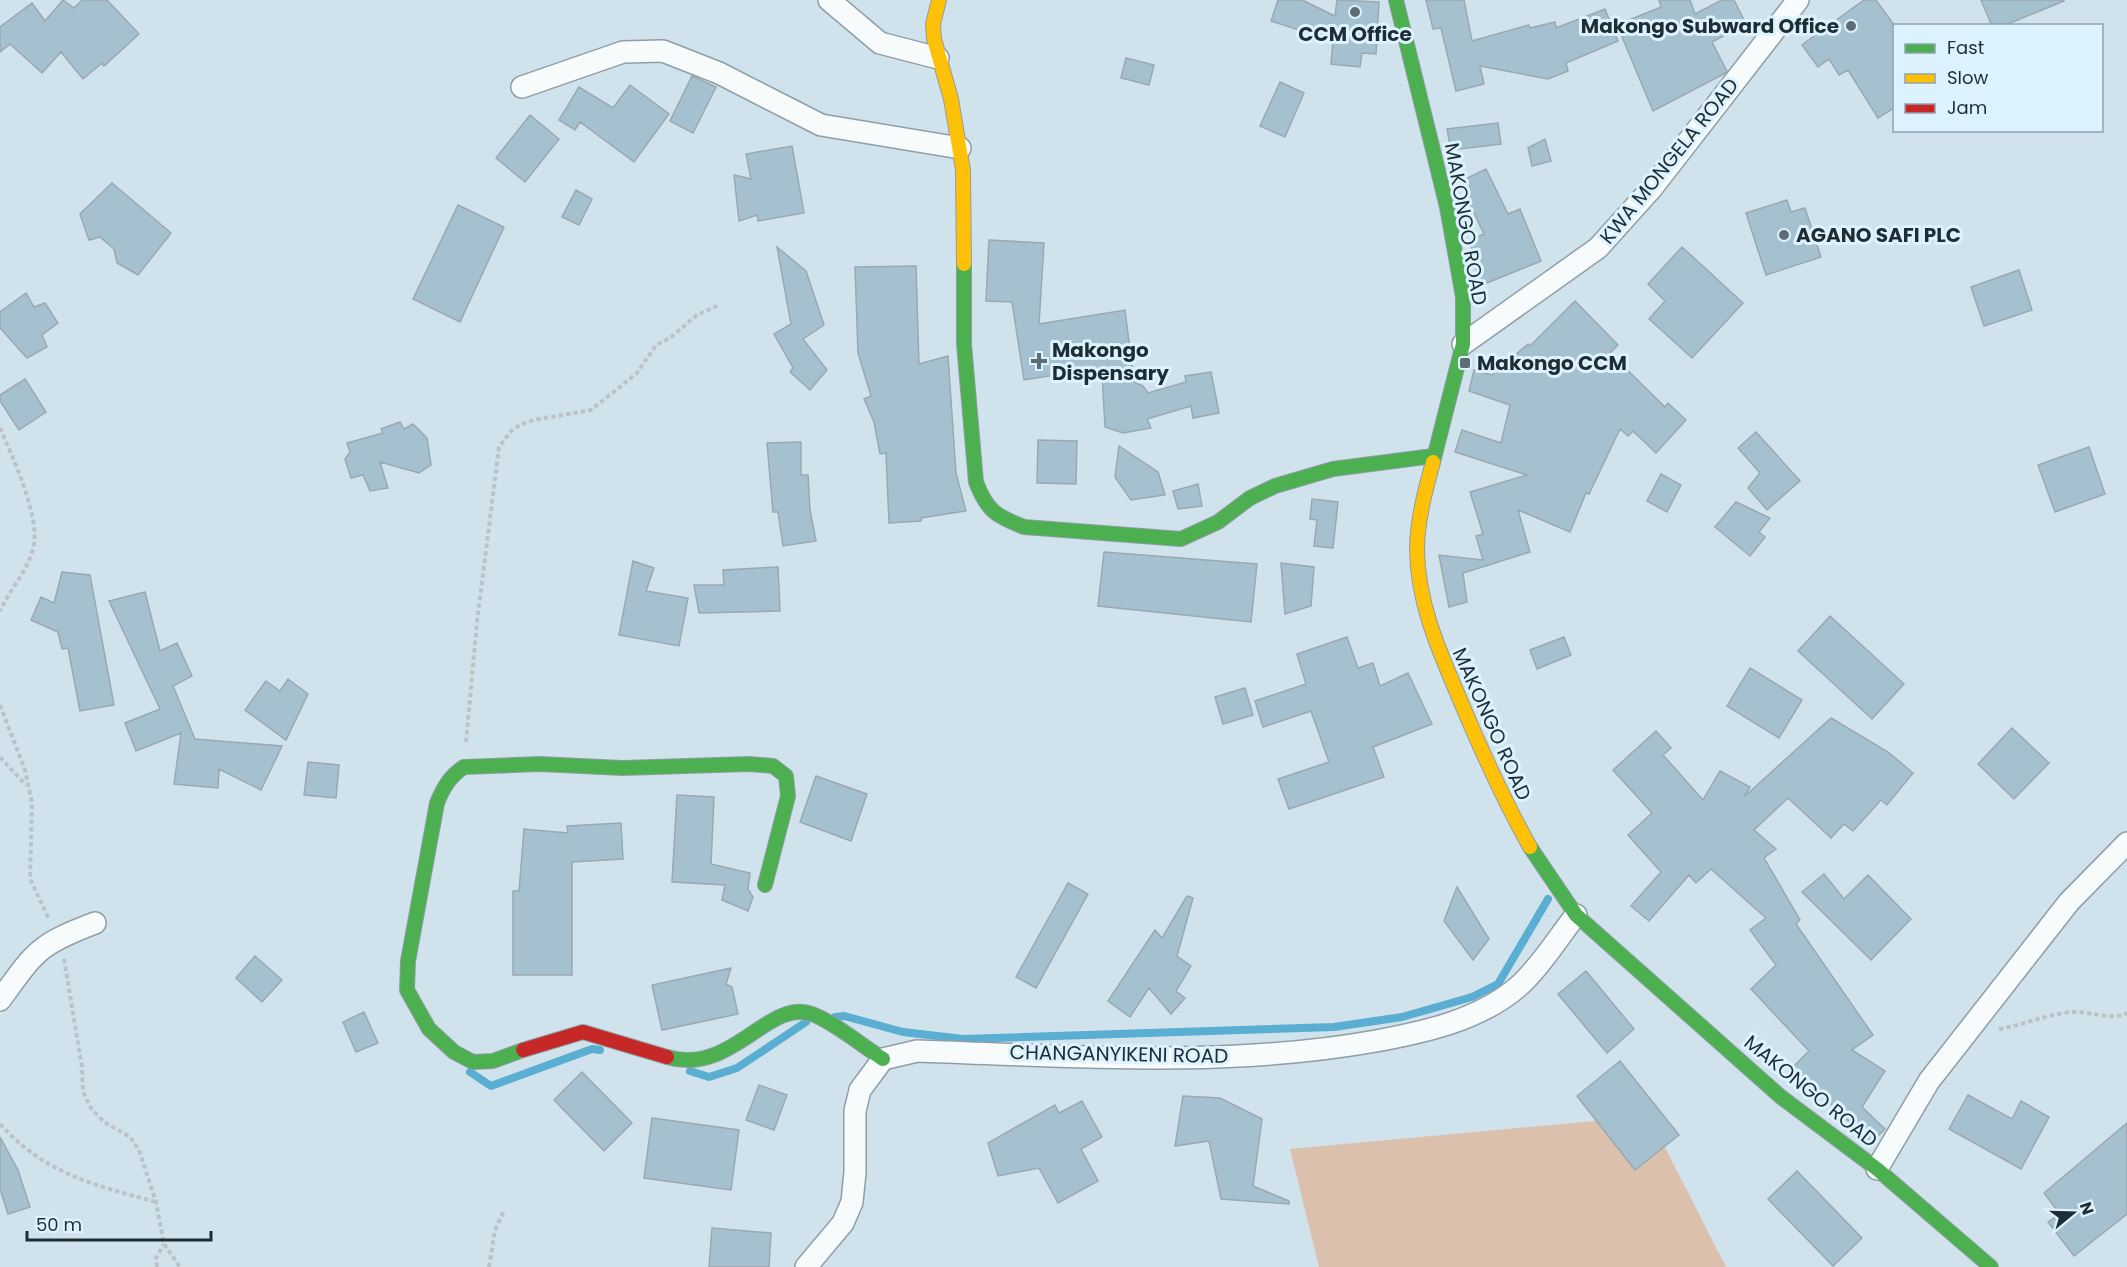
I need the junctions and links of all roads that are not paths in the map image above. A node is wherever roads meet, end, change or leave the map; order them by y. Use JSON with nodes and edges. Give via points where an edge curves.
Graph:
{"nodes":[{"id":1,"x":829,"y":0,"type":"edge"},
{"id":2,"x":939,"y":0,"type":"edge"},
{"id":3,"x":1396,"y":0,"type":"edge"},
{"id":4,"x":1798,"y":0,"type":"edge"},
{"id":5,"x":938,"y":58,"type":"junction"},
{"id":6,"x":522,"y":87,"type":"dead end"},
{"id":7,"x":960,"y":148,"type":"junction"},
{"id":8,"x":1463,"y":344,"type":"junction"},
{"id":9,"x":1433,"y":456,"type":"junction"},
{"id":10,"x":2127,"y":843,"type":"edge"},
{"id":11,"x":765,"y":885,"type":"dead end"},
{"id":12,"x":1576,"y":915,"type":"junction"},
{"id":13,"x":95,"y":923,"type":"dead end"},
{"id":14,"x":0,"y":1000,"type":"edge"},
{"id":15,"x":883,"y":1059,"type":"junction"},
{"id":16,"x":1877,"y":1169,"type":"junction"},
{"id":17,"x":806,"y":1267,"type":"edge"},
{"id":18,"x":1991,"y":1267,"type":"edge"}],
"edges":[{"from":1,"to":5,"type":"street","via":[[880,43]]},
{"from":2,"to":5,"type":"street","via":[[933,24]]},
{"from":3,"to":8,"type":"street","name":"MAKONGO ROAD","via":[[1447,207],[1463,297]]},
{"from":4,"to":8,"type":"street","name":"KWA MONGELA ROAD","via":[[1652,188],[1598,248]]},
{"from":5,"to":7,"type":"street"},
{"from":6,"to":7,"type":"street","via":[[623,52],[663,51],[719,73],[821,125]]},
{"from":7,"to":9,"type":"street","via":[[964,344],[972,459],[984,503],[1000,517],[1024,526],[1181,539],[1218,522],[1250,498],[1275,486],[1333,469]]},
{"from":8,"to":9,"type":"street","name":"MAKONGO ROAD"},
{"from":9,"to":12,"type":"street","name":"MAKONGO ROAD","via":[[1420,513],[1417,551],[1430,629],[1494,782],[1536,858]]},
{"from":10,"to":16,"type":"street","via":[[2069,902],[1966,1033],[1929,1082]]},
{"from":11,"to":15,"type":"street","via":[[788,796],[786,776],[773,766],[464,767],[454,772],[443,786],[437,803],[408,961],[407,990],[429,1029],[454,1052],[473,1062],[494,1061],[583,1032],[675,1059],[707,1059],[728,1050],[779,1016],[797,1011],[813,1014]]},
{"from":12,"to":15,"type":"street","name":"CHANGANYIKENI ROAD","via":[[1519,986],[1480,1011],[1426,1032],[1320,1051],[1179,1059],[916,1051]]},
{"from":12,"to":16,"type":"street","name":"MAKONGO ROAD","via":[[1781,1097]]},
{"from":13,"to":14,"type":"street","via":[[39,949]]},
{"from":15,"to":17,"type":"street","via":[[860,1090],[855,1111],[852,1202],[843,1222]]},
{"from":16,"to":18,"type":"street","name":"MAKONGO ROAD"}]}
